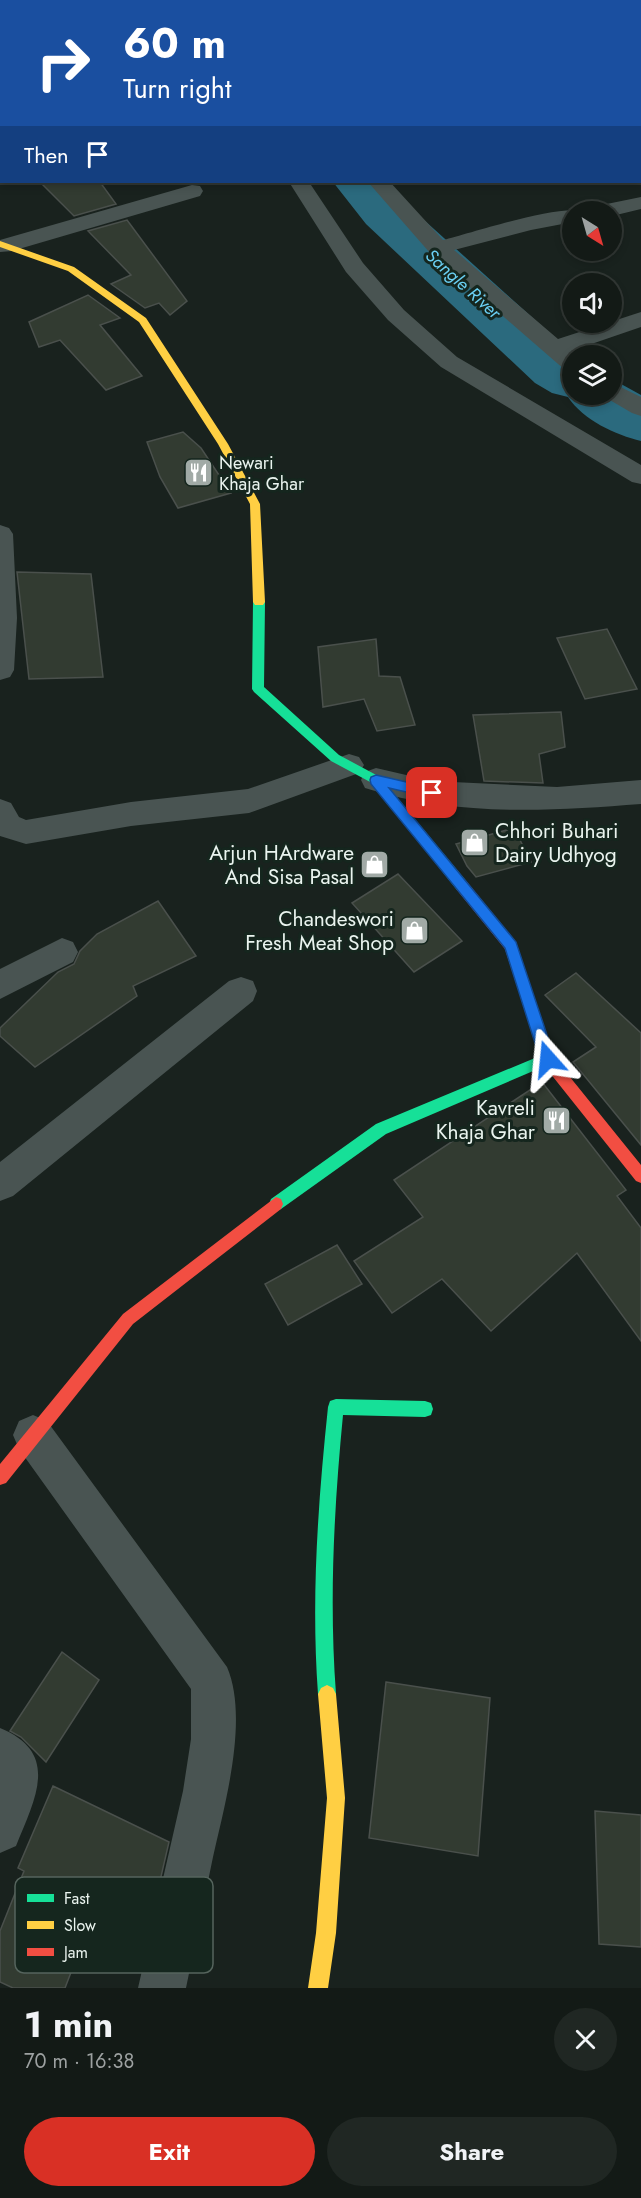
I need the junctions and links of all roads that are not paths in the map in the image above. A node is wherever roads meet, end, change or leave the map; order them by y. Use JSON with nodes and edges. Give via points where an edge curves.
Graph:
{"nodes":[{"id":1,"x":300,"y":183,"type":"edge"},
{"id":2,"x":380,"y":183,"type":"edge"},
{"id":3,"x":192,"y":191,"type":"dead end"},
{"id":4,"x":641,"y":203,"type":"edge"},
{"id":5,"x":622,"y":207,"type":"edge"},
{"id":6,"x":562,"y":218,"type":"edge"},
{"id":7,"x":2,"y":245,"type":"edge"},
{"id":8,"x":438,"y":248,"type":"junction"},
{"id":9,"x":641,"y":319,"type":"edge"},
{"id":10,"x":552,"y":349,"type":"junction"},
{"id":11,"x":562,"y":357,"type":"edge"},
{"id":12,"x":622,"y":397,"type":"edge"},
{"id":13,"x":641,"y":408,"type":"edge"},
{"id":14,"x":641,"y":476,"type":"edge"},
{"id":15,"x":0,"y":534,"type":"edge"},
{"id":16,"x":0,"y":670,"type":"edge"},
{"id":17,"x":349,"y":765,"type":"junction"},
{"id":18,"x":376,"y":780,"type":"junction"},
{"id":19,"x":641,"y":792,"type":"edge"},
{"id":20,"x":0,"y":811,"type":"edge"},
{"id":21,"x":62,"y":952,"type":"dead end"},
{"id":22,"x":0,"y":985,"type":"edge"},
{"id":23,"x":241,"y":991,"type":"dead end"},
{"id":24,"x":548,"y":1059,"type":"junction"},
{"id":25,"x":641,"y":1176,"type":"edge"},
{"id":26,"x":0,"y":1184,"type":"edge"},
{"id":27,"x":425,"y":1409,"type":"dead end"},
{"id":28,"x":33,"y":1435,"type":"junction"},
{"id":29,"x":0,"y":1477,"type":"edge"},
{"id":30,"x":0,"y":1750,"type":"edge"},
{"id":31,"x":0,"y":1830,"type":"edge"},
{"id":32,"x":186,"y":1877,"type":"edge"},
{"id":33,"x":165,"y":1973,"type":"edge"},
{"id":34,"x":162,"y":1988,"type":"edge"},
{"id":35,"x":318,"y":1988,"type":"edge"}],
"edges":[{"from":1,"to":14,"type":"street","via":[[354,267],[396,315],[449,362]]},
{"from":2,"to":8,"type":"street"},
{"from":3,"to":7,"type":"street"},
{"from":4,"to":5,"type":"street"},
{"from":6,"to":8,"type":"street"},
{"from":7,"to":17,"type":"street","via":[[71,269],[143,320],[222,444],[255,504],[258,689],[335,758]]},
{"from":8,"to":10,"type":"street"},
{"from":9,"to":10,"type":"street"},
{"from":10,"to":11,"type":"street"},
{"from":12,"to":13,"type":"street"},
{"from":15,"to":16,"type":"street"},
{"from":17,"to":18,"type":"street"},
{"from":17,"to":20,"type":"street","via":[[249,801],[131,814],[26,832],[8,826]]},
{"from":18,"to":19,"type":"street","via":[[432,793],[557,799]]},
{"from":18,"to":24,"type":"street","via":[[511,946]]},
{"from":21,"to":22,"type":"street"},
{"from":23,"to":26,"type":"street"},
{"from":24,"to":25,"type":"street"},
{"from":24,"to":28,"type":"street","via":[[381,1129],[258,1217],[128,1319]]},
{"from":27,"to":35,"type":"street","via":[[336,1407],[325,1514],[322,1642],[336,1798]]},
{"from":28,"to":29,"type":"street"},
{"from":28,"to":32,"type":"street","via":[[212,1682],[213,1739]]},
{"from":30,"to":31,"type":"street","via":[[17,1766],[14,1791]]},
{"from":33,"to":34,"type":"street"}]}
